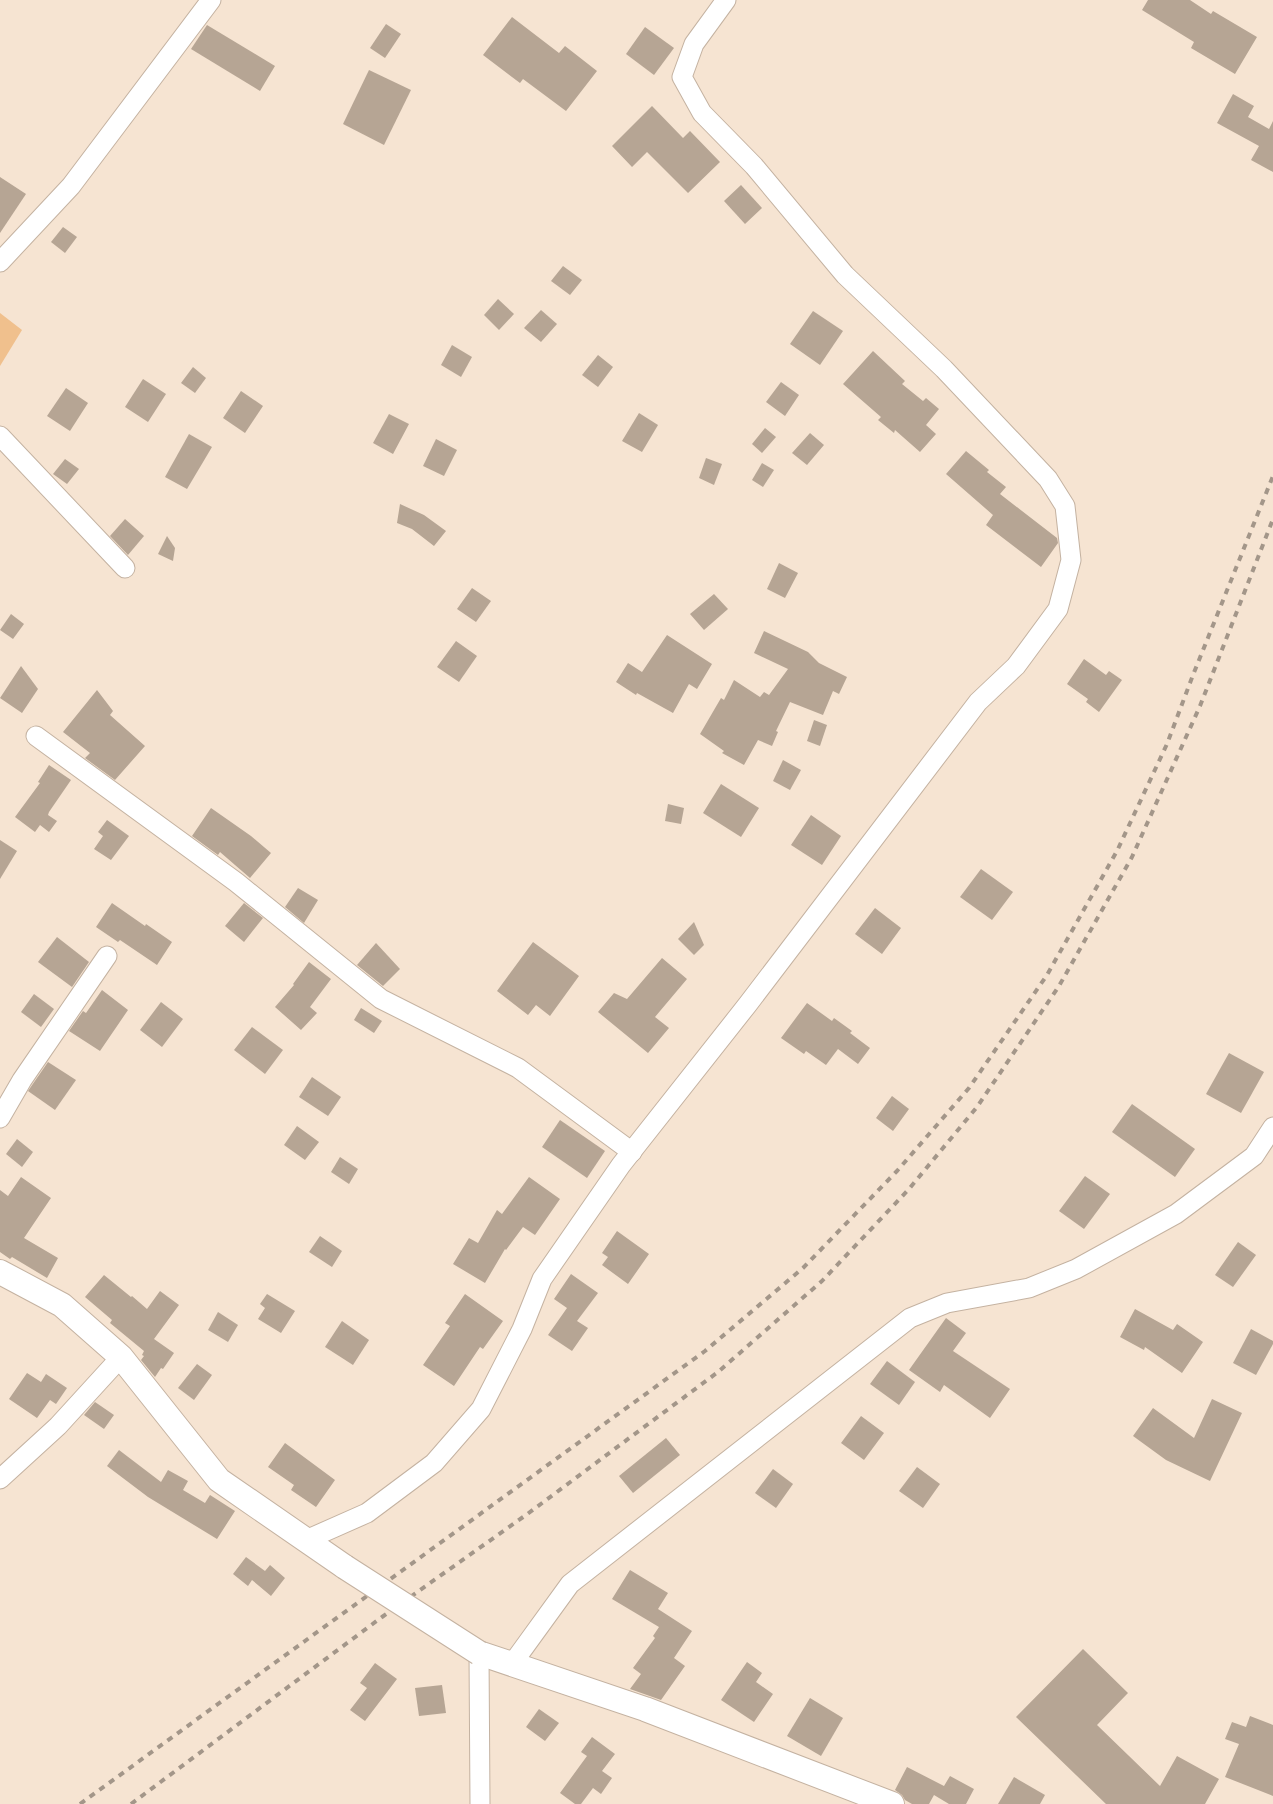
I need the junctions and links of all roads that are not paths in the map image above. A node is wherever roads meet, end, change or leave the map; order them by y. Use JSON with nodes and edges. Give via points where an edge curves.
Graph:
{"nodes":[{"id":1,"x":211,"y":0,"type":"edge"},
{"id":2,"x":726,"y":0,"type":"edge"},
{"id":3,"x":0,"y":262,"type":"edge"},
{"id":4,"x":0,"y":436,"type":"edge"},
{"id":5,"x":125,"y":568,"type":"dead end"},
{"id":6,"x":36,"y":736,"type":"dead end"},
{"id":7,"x":106,"y":956,"type":"dead end"},
{"id":8,"x":0,"y":1118,"type":"edge"},
{"id":9,"x":1273,"y":1127,"type":"edge"},
{"id":10,"x":632,"y":1152,"type":"junction"},
{"id":11,"x":0,"y":1272,"type":"edge"},
{"id":12,"x":121,"y":1357,"type":"junction"},
{"id":13,"x":0,"y":1478,"type":"edge"},
{"id":14,"x":306,"y":1540,"type":"junction"},
{"id":15,"x":479,"y":1653,"type":"junction"},
{"id":16,"x":512,"y":1664,"type":"junction"},
{"id":17,"x":480,"y":1804,"type":"edge"},
{"id":18,"x":892,"y":1804,"type":"edge"}],
"edges":[{"from":1,"to":3,"type":"street","via":[[71,186]]},
{"from":2,"to":10,"type":"street","via":[[694,44],[682,77],[702,113],[754,166],[845,275],[944,369],[1048,479],[1065,506],[1071,560],[1058,609],[1016,666],[978,702]]},
{"from":4,"to":5,"type":"street"},
{"from":6,"to":10,"type":"street","via":[[236,882],[381,999],[518,1068]]},
{"from":7,"to":8,"type":"street"},
{"from":9,"to":16,"type":"street","via":[[1254,1156],[1176,1214],[1076,1269],[1029,1288],[947,1303],[910,1318],[570,1584]]},
{"from":10,"to":14,"type":"street","via":[[542,1278],[522,1329],[481,1409],[434,1463],[367,1513]]},
{"from":11,"to":12,"type":"main road","via":[[62,1305]]},
{"from":12,"to":13,"type":"street","via":[[58,1426]]},
{"from":12,"to":14,"type":"main road","via":[[219,1480]]},
{"from":14,"to":15,"type":"main road","bridge":true},
{"from":15,"to":16,"type":"main road"},
{"from":15,"to":17,"type":"street"},
{"from":16,"to":18,"type":"main road","via":[[645,1709]]}]}
